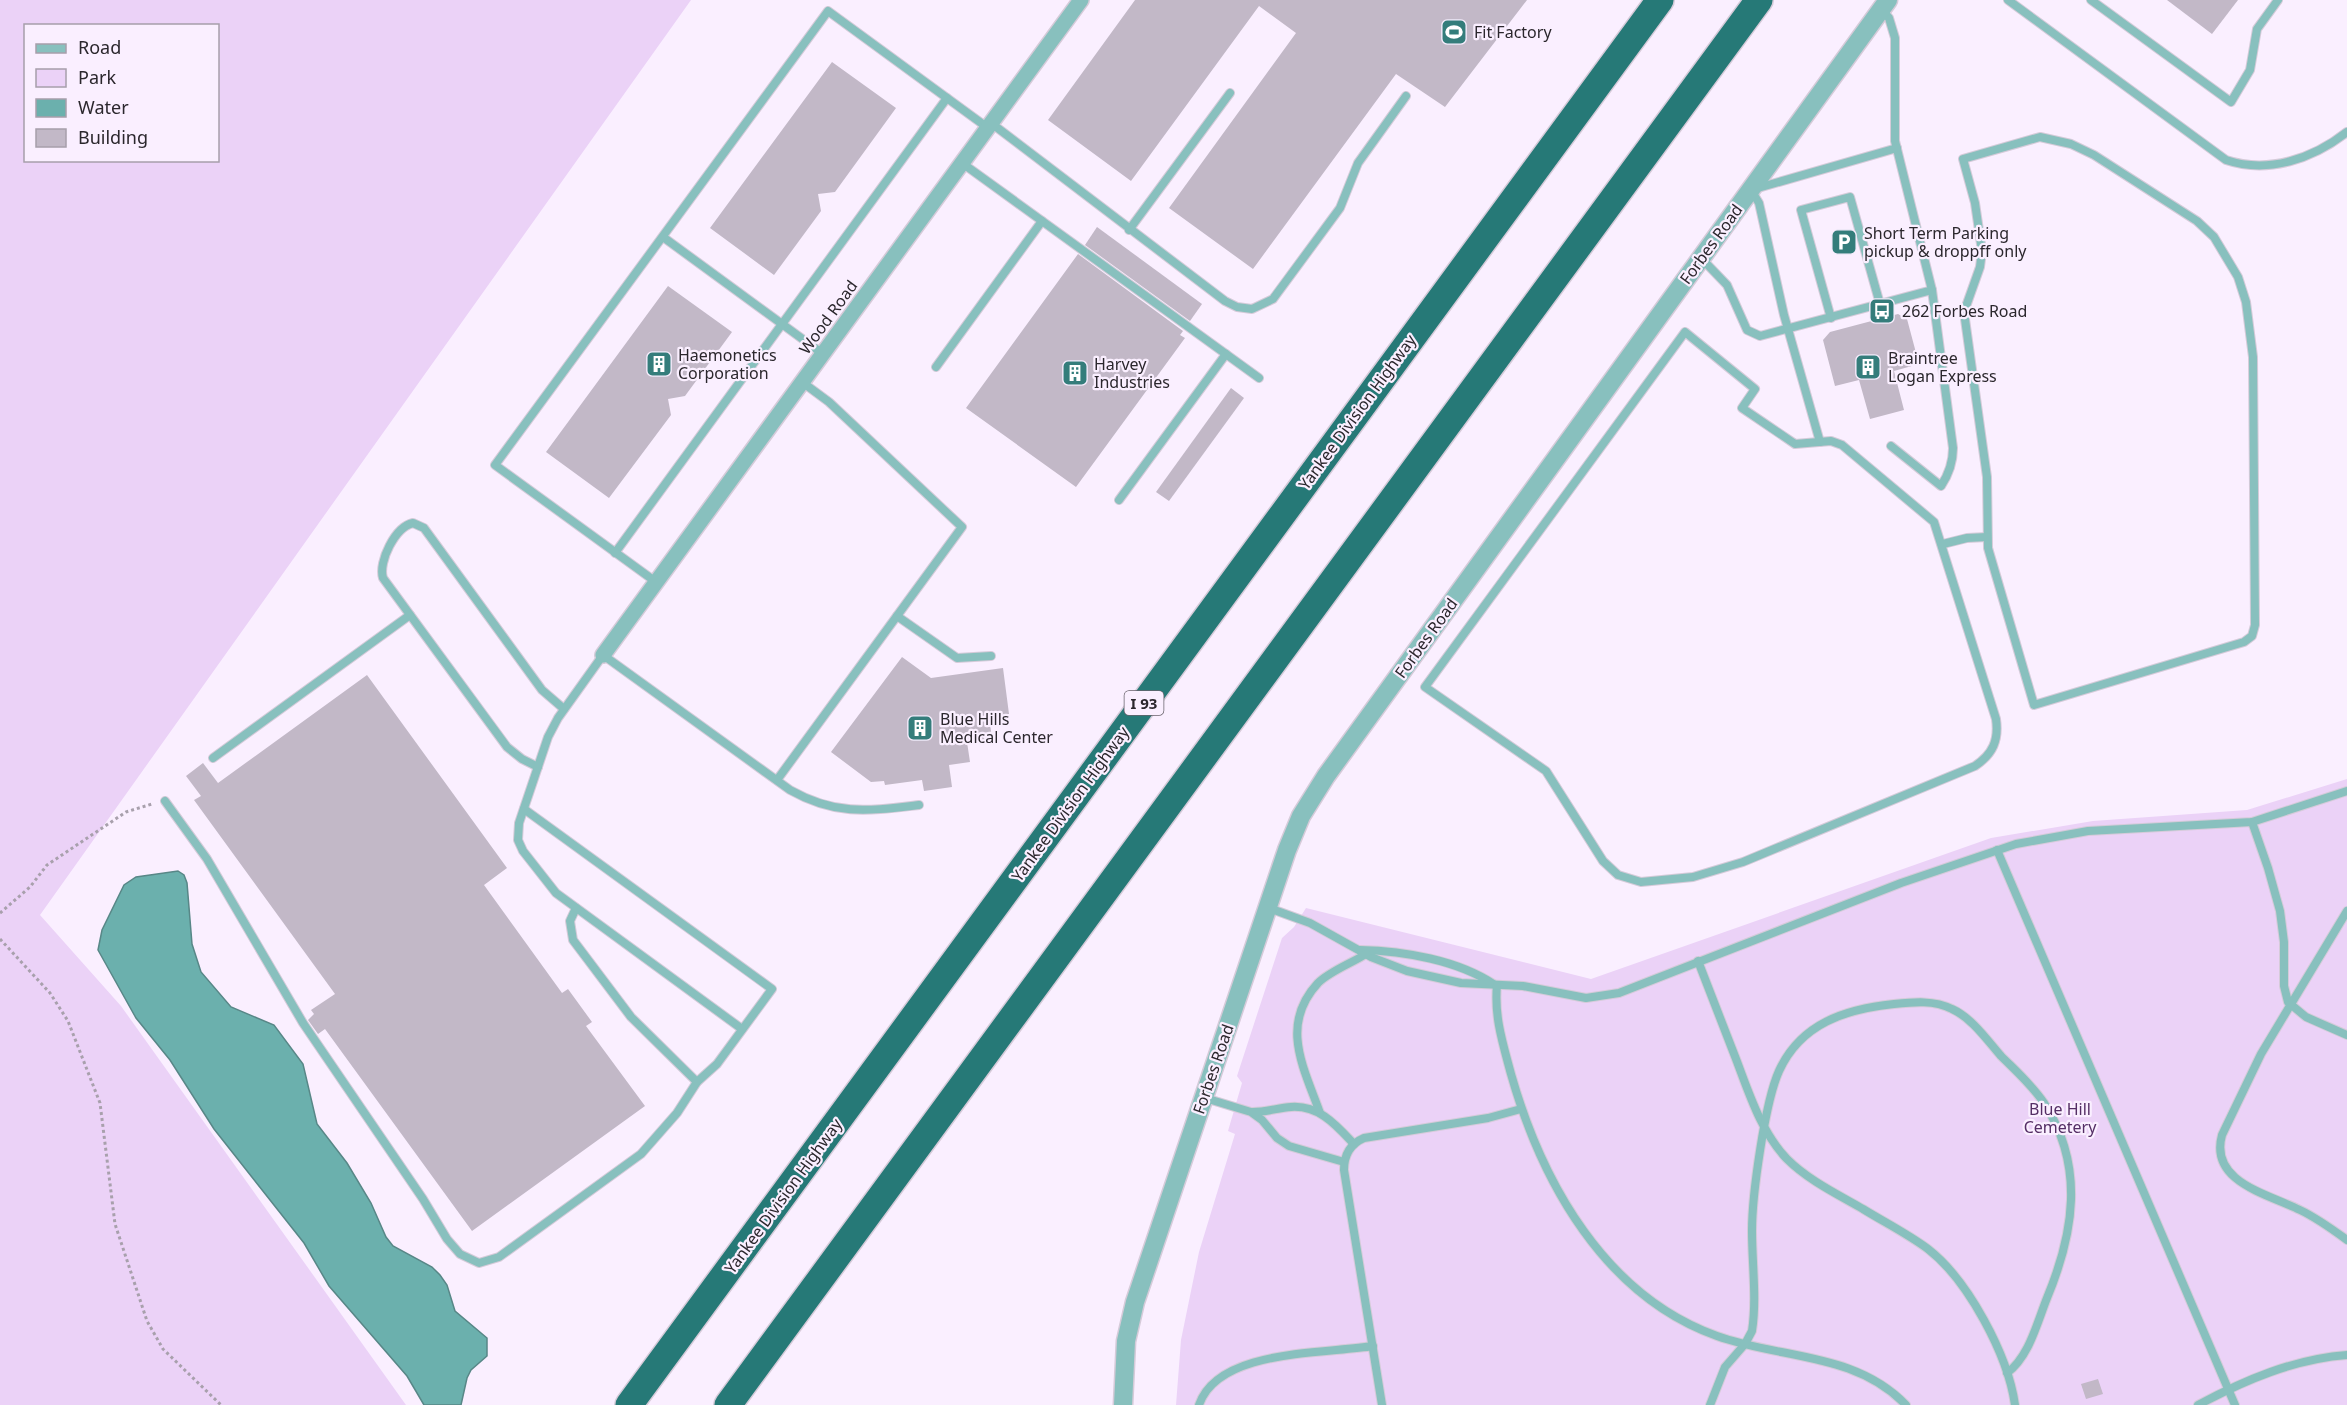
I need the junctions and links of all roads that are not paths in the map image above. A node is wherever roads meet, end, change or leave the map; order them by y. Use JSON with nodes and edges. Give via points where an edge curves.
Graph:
{"nodes":[{"id":1,"x":1081,"y":0,"type":"edge"},
{"id":2,"x":1660,"y":0,"type":"edge"},
{"id":3,"x":1759,"y":0,"type":"edge"},
{"id":4,"x":2008,"y":0,"type":"edge"},
{"id":5,"x":2091,"y":0,"type":"edge"},
{"id":6,"x":2278,"y":0,"type":"edge"},
{"id":7,"x":1884,"y":5,"type":"edge"},
{"id":8,"x":1230,"y":93,"type":"dead end"},
{"id":9,"x":1406,"y":96,"type":"dead end"},
{"id":10,"x":947,"y":98,"type":"junction"},
{"id":11,"x":989,"y":126,"type":"junction"},
{"id":12,"x":2347,"y":132,"type":"edge"},
{"id":13,"x":1897,"y":148,"type":"junction"},
{"id":14,"x":962,"y":163,"type":"junction"},
{"id":15,"x":1751,"y":190,"type":"junction"},
{"id":16,"x":1042,"y":221,"type":"junction"},
{"id":17,"x":1129,"y":230,"type":"junction"},
{"id":18,"x":663,"y":237,"type":"junction"},
{"id":19,"x":1701,"y":258,"type":"junction"},
{"id":20,"x":1932,"y":290,"type":"junction"},
{"id":21,"x":1880,"y":304,"type":"junction"},
{"id":22,"x":1831,"y":318,"type":"junction"},
{"id":23,"x":782,"y":324,"type":"junction"},
{"id":24,"x":1788,"y":329,"type":"junction"},
{"id":25,"x":823,"y":354,"type":"junction"},
{"id":26,"x":1226,"y":354,"type":"junction"},
{"id":27,"x":936,"y":367,"type":"dead end"},
{"id":28,"x":1259,"y":378,"type":"dead end"},
{"id":29,"x":802,"y":382,"type":"junction"},
{"id":30,"x":1820,"y":442,"type":"junction"},
{"id":31,"x":1891,"y":446,"type":"dead end"},
{"id":32,"x":1119,"y":500,"type":"dead end"},
{"id":33,"x":1987,"y":537,"type":"junction"},
{"id":34,"x":1943,"y":544,"type":"junction"},
{"id":35,"x":615,"y":553,"type":"junction"},
{"id":36,"x":656,"y":582,"type":"junction"},
{"id":37,"x":410,"y":615,"type":"junction"},
{"id":38,"x":897,"y":616,"type":"junction"},
{"id":39,"x":603,"y":655,"type":"junction"},
{"id":40,"x":991,"y":656,"type":"dead end"},
{"id":41,"x":564,"y":709,"type":"junction"},
{"id":42,"x":213,"y":758,"type":"dead end"},
{"id":43,"x":537,"y":767,"type":"junction"},
{"id":44,"x":777,"y":780,"type":"junction"},
{"id":45,"x":2347,"y":791,"type":"edge"},
{"id":46,"x":165,"y":801,"type":"road end"},
{"id":47,"x":919,"y":805,"type":"dead end"},
{"id":48,"x":524,"y":809,"type":"junction"},
{"id":49,"x":2252,"y":822,"type":"junction"},
{"id":50,"x":1997,"y":850,"type":"junction"},
{"id":51,"x":1267,"y":907,"type":"junction"},
{"id":52,"x":576,"y":908,"type":"junction"},
{"id":53,"x":2347,"y":912,"type":"edge"},
{"id":54,"x":1357,"y":950,"type":"junction"},
{"id":55,"x":1366,"y":954,"type":"junction"},
{"id":56,"x":1698,"y":961,"type":"junction"},
{"id":57,"x":1497,"y":986,"type":"junction"},
{"id":58,"x":2290,"y":1005,"type":"junction"},
{"id":59,"x":742,"y":1029,"type":"junction"},
{"id":60,"x":2347,"y":1035,"type":"edge"},
{"id":61,"x":697,"y":1082,"type":"junction"},
{"id":62,"x":1203,"y":1097,"type":"junction"},
{"id":63,"x":1521,"y":1109,"type":"junction"},
{"id":64,"x":1251,"y":1112,"type":"junction"},
{"id":65,"x":1320,"y":1113,"type":"junction"},
{"id":66,"x":1766,"y":1129,"type":"junction"},
{"id":67,"x":1354,"y":1144,"type":"junction"},
{"id":68,"x":1344,"y":1162,"type":"junction"},
{"id":69,"x":2347,"y":1239,"type":"edge"},
{"id":70,"x":1745,"y":1344,"type":"junction"},
{"id":71,"x":1372,"y":1346,"type":"junction"},
{"id":72,"x":2347,"y":1355,"type":"edge"},
{"id":73,"x":2007,"y":1373,"type":"junction"},
{"id":74,"x":2229,"y":1389,"type":"junction"},
{"id":75,"x":629,"y":1405,"type":"edge"},
{"id":76,"x":728,"y":1405,"type":"edge"},
{"id":77,"x":1123,"y":1405,"type":"edge"},
{"id":78,"x":1199,"y":1405,"type":"edge"},
{"id":79,"x":1382,"y":1405,"type":"edge"},
{"id":80,"x":1710,"y":1405,"type":"edge"},
{"id":81,"x":1906,"y":1405,"type":"edge"},
{"id":82,"x":2015,"y":1405,"type":"edge"},
{"id":83,"x":2199,"y":1405,"type":"edge"},
{"id":84,"x":2235,"y":1405,"type":"edge"}],
"edges":[{"from":1,"to":11,"type":"street","name":"Wood Road"},
{"from":2,"to":75,"type":"highway","name":"Yankee Division Highway","number":"I 93"},
{"from":3,"to":76,"type":"highway"},
{"from":4,"to":12,"type":"lane","via":[[2226,160],[2263,166],[2288,161],[2324,148]]},
{"from":5,"to":6,"type":"lane","via":[[2230,102],[2250,70],[2257,29]]},
{"from":7,"to":13,"type":"lane","via":[[1895,38]]},
{"from":7,"to":15,"type":"street","name":"Forbes Road"},
{"from":8,"to":17,"type":"lane"},
{"from":9,"to":17,"type":"lane","via":[[1358,163],[1340,208],[1273,299],[1262,306],[1247,309],[1229,304]]},
{"from":10,"to":11,"type":"lane"},
{"from":10,"to":18,"type":"lane","via":[[828,11]]},
{"from":10,"to":23,"type":"lane"},
{"from":11,"to":14,"type":"street","name":"Wood Road"},
{"from":11,"to":17,"type":"lane"},
{"from":13,"to":15,"type":"lane"},
{"from":13,"to":20,"type":"lane"},
{"from":14,"to":16,"type":"lane"},
{"from":14,"to":25,"type":"street","name":"Wood Road"},
{"from":15,"to":19,"type":"street","name":"Forbes Road"},
{"from":15,"to":24,"type":"lane","via":[[1759,203]]},
{"from":16,"to":26,"type":"lane"},
{"from":16,"to":27,"type":"lane"},
{"from":18,"to":23,"type":"lane"},
{"from":18,"to":35,"type":"lane","via":[[495,465]]},
{"from":19,"to":24,"type":"lane","via":[[1727,285],[1747,330],[1760,336]]},
{"from":19,"to":51,"type":"street","name":"Forbes Road","via":[[1326,776],[1298,824]]},
{"from":20,"to":21,"type":"lane"},
{"from":20,"to":31,"type":"lane","via":[[1952,440],[1952,463],[1941,486]]},
{"from":21,"to":22,"type":"lane"},
{"from":21,"to":22,"type":"lane","via":[[1850,197],[1801,210]]},
{"from":22,"to":24,"type":"lane"},
{"from":23,"to":25,"type":"lane"},
{"from":23,"to":35,"type":"lane"},
{"from":24,"to":30,"type":"lane"},
{"from":25,"to":29,"type":"street","name":"Wood Road"},
{"from":26,"to":28,"type":"lane"},
{"from":26,"to":32,"type":"lane"},
{"from":29,"to":36,"type":"street","name":"Wood Road"},
{"from":29,"to":38,"type":"lane","via":[[829,402],[962,527]]},
{"from":30,"to":34,"type":"lane","via":[[1842,445],[1930,517]]},
{"from":30,"to":34,"type":"lane","via":[[1803,445],[1788,441],[1742,408],[1755,389],[1686,332],[1425,687],[1546,771],[1603,861],[1618,875],[1651,882],[1710,873],[1758,857],[1969,768],[1983,761],[1992,750],[1998,735],[1996,719]]},
{"from":33,"to":33,"type":"lane","via":[[1987,477],[1964,312],[1982,251],[1975,203],[1962,159],[2028,139],[2050,138],[2106,161],[2197,221],[2214,237],[2238,277],[2246,302],[2253,368],[2252,636],[2244,642],[2034,705]]},
{"from":33,"to":34,"type":"lane"},
{"from":35,"to":36,"type":"lane"},
{"from":36,"to":39,"type":"street","name":"Wood Road"},
{"from":37,"to":41,"type":"lane","via":[[383,578],[381,566],[400,531],[413,523],[424,528],[542,690]]},
{"from":37,"to":42,"type":"lane"},
{"from":37,"to":43,"type":"lane","via":[[507,747]]},
{"from":38,"to":40,"type":"lane","via":[[957,658]]},
{"from":38,"to":44,"type":"lane"},
{"from":39,"to":41,"type":"lane"},
{"from":39,"to":44,"type":"lane"},
{"from":41,"to":43,"type":"lane"},
{"from":43,"to":48,"type":"lane"},
{"from":44,"to":47,"type":"lane","via":[[807,799],[839,810]]},
{"from":45,"to":49,"type":"lane"},
{"from":46,"to":61,"type":"lane","via":[[212,867],[296,1013],[451,1245],[466,1258],[479,1263],[493,1261],[633,1161],[677,1113]]},
{"from":48,"to":52,"type":"lane","via":[[518,828],[523,851],[551,888]]},
{"from":48,"to":59,"type":"lane","via":[[772,988]]},
{"from":49,"to":50,"type":"lane","via":[[2088,831]]},
{"from":49,"to":58,"type":"lane","via":[[2280,911],[2284,991]]},
{"from":50,"to":56,"type":"lane"},
{"from":50,"to":74,"type":"lane"},
{"from":51,"to":54,"type":"lane","via":[[1310,923]]},
{"from":51,"to":62,"type":"street","name":"Forbes Road"},
{"from":52,"to":59,"type":"lane"},
{"from":52,"to":61,"type":"lane","via":[[570,921],[573,940],[631,1017]]},
{"from":53,"to":58,"type":"lane"},
{"from":54,"to":55,"type":"lane"},
{"from":54,"to":57,"type":"lane","via":[[1397,953],[1466,970]]},
{"from":55,"to":57,"type":"lane","via":[[1407,971]]},
{"from":55,"to":65,"type":"lane","via":[[1319,982],[1303,1006],[1296,1028],[1302,1061]]},
{"from":56,"to":57,"type":"lane","via":[[1597,998],[1523,986]]},
{"from":56,"to":66,"type":"lane"},
{"from":57,"to":63,"type":"lane","via":[[1498,1028]]},
{"from":58,"to":60,"type":"lane","via":[[2306,1017]]},
{"from":58,"to":69,"type":"lane","via":[[2222,1135],[2220,1154],[2234,1178],[2314,1217]]},
{"from":59,"to":61,"type":"lane","via":[[717,1064]]},
{"from":62,"to":64,"type":"lane"},
{"from":62,"to":77,"type":"street","name":"Forbes Road","via":[[1135,1302],[1125,1357]]},
{"from":63,"to":67,"type":"lane","via":[[1488,1118],[1371,1136]]},
{"from":63,"to":70,"type":"lane","via":[[1571,1212],[1613,1267],[1638,1290],[1680,1317],[1715,1335]]},
{"from":64,"to":65,"type":"lane","via":[[1293,1107]]},
{"from":64,"to":68,"type":"lane","via":[[1282,1143]]},
{"from":65,"to":67,"type":"lane"},
{"from":66,"to":70,"type":"lane","via":[[1752,1223],[1753,1323]]},
{"from":66,"to":73,"type":"lane","via":[[1787,1159],[1807,1175],[1938,1257],[1977,1310]]},
{"from":66,"to":73,"type":"lane","via":[[1774,1085],[1784,1061],[1802,1039],[1826,1020],[1865,1008],[1920,1002],[1940,1004],[1965,1017],[2044,1104],[2059,1135],[2069,1176],[2072,1215],[2064,1254],[2024,1354]]},
{"from":67,"to":68,"type":"lane"},
{"from":68,"to":71,"type":"lane"},
{"from":70,"to":80,"type":"lane","via":[[1725,1366]]},
{"from":70,"to":81,"type":"lane","via":[[1850,1368],[1878,1382]]},
{"from":71,"to":78,"type":"lane","via":[[1240,1366],[1213,1381]]},
{"from":71,"to":79,"type":"lane"},
{"from":72,"to":74,"type":"lane","via":[[2291,1365]]},
{"from":73,"to":82,"type":"lane"},
{"from":74,"to":83,"type":"lane"},
{"from":74,"to":84,"type":"lane"}]}
